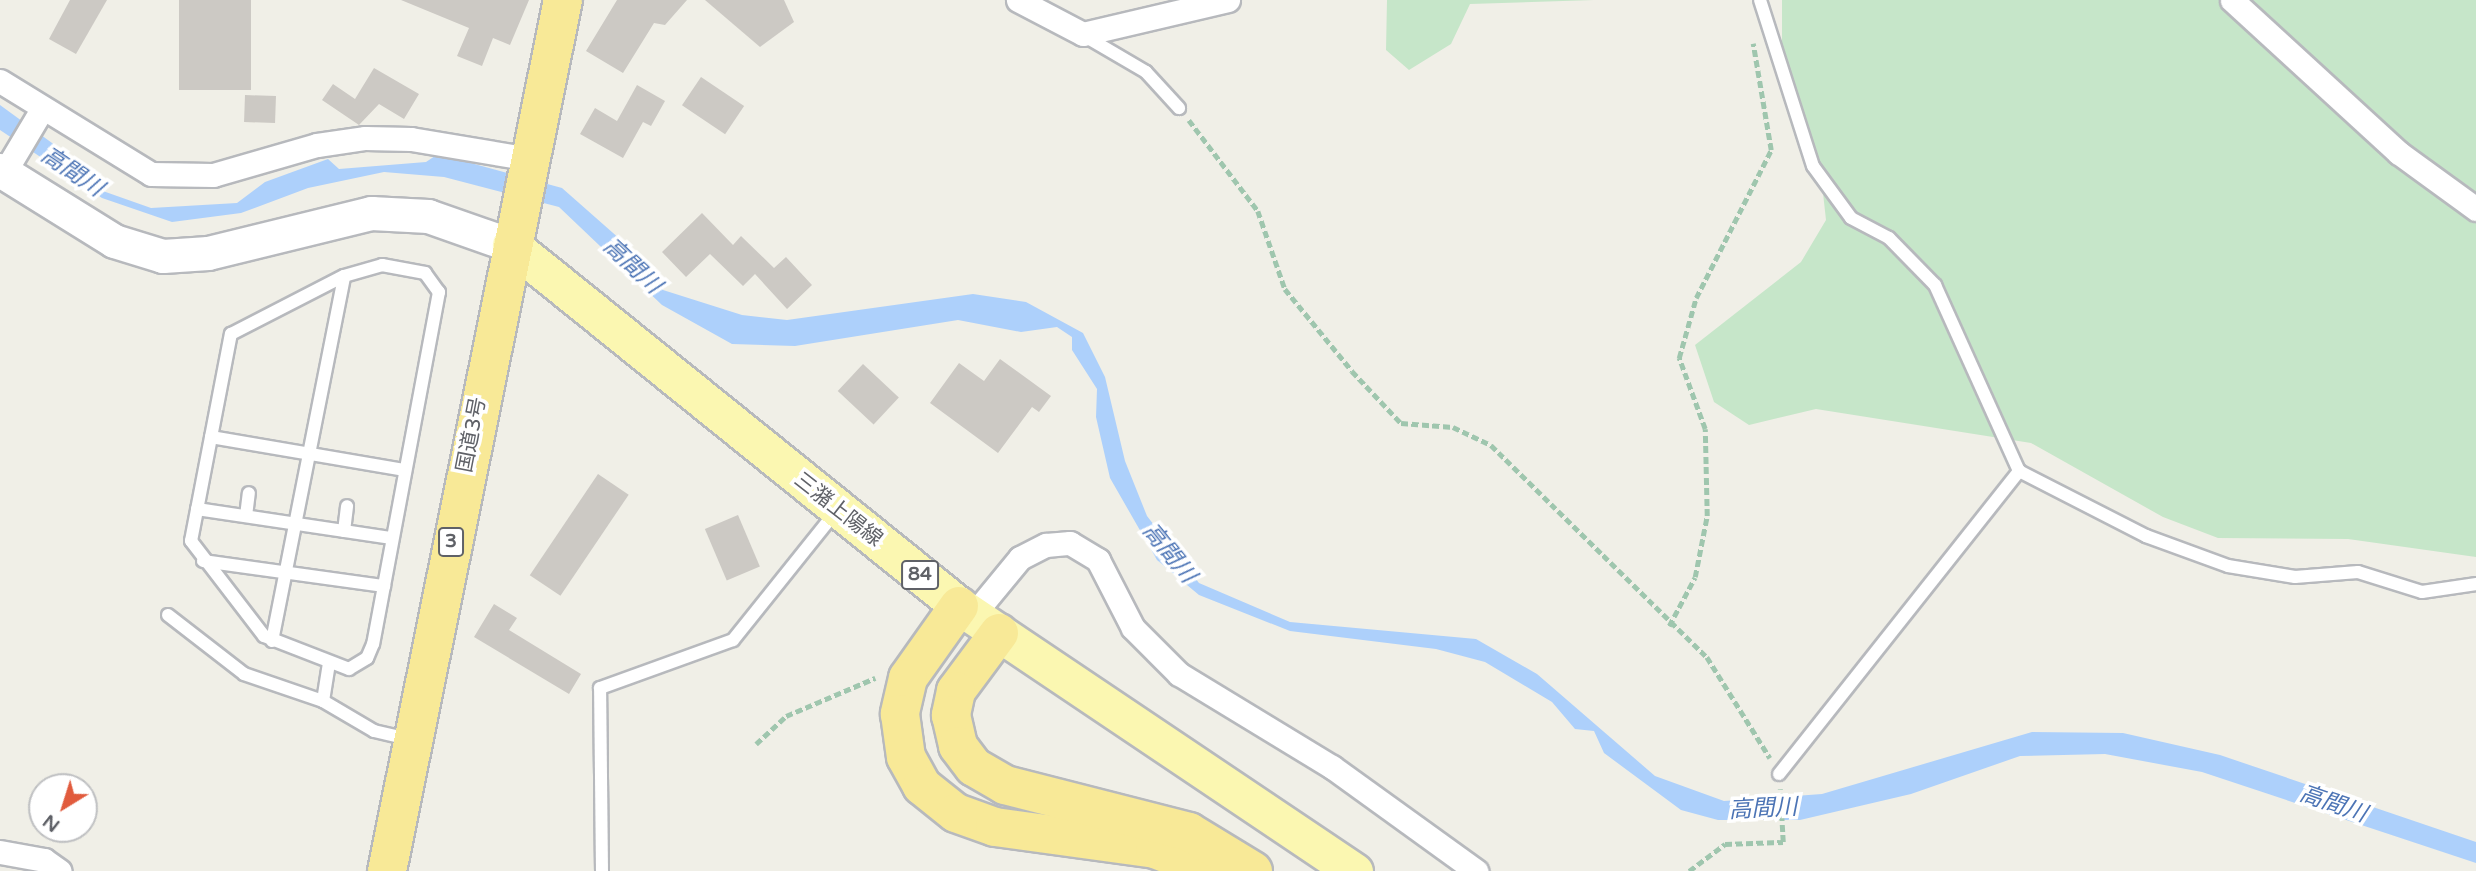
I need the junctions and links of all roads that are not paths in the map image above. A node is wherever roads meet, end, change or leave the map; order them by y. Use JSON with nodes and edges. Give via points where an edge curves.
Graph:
{"nodes":[{"id":1,"x":563,"y":0,"type":"edge"},
{"id":2,"x":1018,"y":0,"type":"edge"},
{"id":3,"x":1228,"y":0,"type":"edge"},
{"id":4,"x":1760,"y":0,"type":"edge"},
{"id":5,"x":2232,"y":0,"type":"edge"},
{"id":6,"x":1083,"y":34,"type":"junction"},
{"id":7,"x":0,"y":81,"type":"edge"},
{"id":8,"x":1179,"y":108,"type":"road end"},
{"id":9,"x":38,"y":116,"type":"junction"},
{"id":10,"x":528,"y":164,"type":"junction"},
{"id":11,"x":6,"y":174,"type":"edge"},
{"id":12,"x":2476,"y":209,"type":"edge"},
{"id":13,"x":514,"y":230,"type":"junction"},
{"id":14,"x":344,"y":276,"type":"junction"},
{"id":15,"x":211,"y":437,"type":"junction"},
{"id":16,"x":309,"y":453,"type":"junction"},
{"id":17,"x":405,"y":470,"type":"junction"},
{"id":18,"x":2019,"y":471,"type":"junction"},
{"id":19,"x":248,"y":493,"type":"dead end"},
{"id":20,"x":348,"y":506,"type":"dead end"},
{"id":21,"x":197,"y":509,"type":"junction"},
{"id":22,"x":838,"y":510,"type":"junction"},
{"id":23,"x":246,"y":516,"type":"junction"},
{"id":24,"x":293,"y":524,"type":"junction"},
{"id":25,"x":344,"y":531,"type":"junction"},
{"id":26,"x":392,"y":538,"type":"junction"},
{"id":27,"x":203,"y":561,"type":"junction"},
{"id":28,"x":284,"y":572,"type":"junction"},
{"id":29,"x":2476,"y":584,"type":"edge"},
{"id":30,"x":384,"y":586,"type":"junction"},
{"id":31,"x":168,"y":615,"type":"dead end"},
{"id":32,"x":977,"y":618,"type":"junction"},
{"id":33,"x":272,"y":641,"type":"junction"},
{"id":34,"x":329,"y":663,"type":"junction"},
{"id":35,"x":323,"y":701,"type":"junction"},
{"id":36,"x":413,"y":740,"type":"junction"},
{"id":37,"x":1779,"y":774,"type":"road end"},
{"id":38,"x":0,"y":852,"type":"edge"},
{"id":39,"x":60,"y":871,"type":"edge"},
{"id":40,"x":387,"y":871,"type":"edge"},
{"id":41,"x":602,"y":871,"type":"edge"},
{"id":42,"x":1211,"y":871,"type":"edge"},
{"id":43,"x":1253,"y":871,"type":"edge"},
{"id":44,"x":1354,"y":871,"type":"edge"},
{"id":45,"x":1476,"y":871,"type":"edge"}],
"edges":[{"from":1,"to":10,"type":"highway","name":"国道3号","number":"3"},
{"from":2,"to":6,"type":"street"},
{"from":3,"to":6,"type":"street"},
{"from":4,"to":18,"type":"lane","via":[[1813,166],[1851,218],[1889,238],[1935,285]]},
{"from":5,"to":12,"type":"street","via":[[2399,153]]},
{"from":6,"to":8,"type":"lane","via":[[1146,72]]},
{"from":7,"to":9,"type":"street"},
{"from":9,"to":10,"type":"street","via":[[151,174],[186,179],[365,138],[411,139]]},
{"from":9,"to":11,"type":"street"},
{"from":10,"to":13,"type":"highway","name":"国道3号","number":"3"},
{"from":11,"to":13,"type":"street","via":[[114,241],[163,256],[208,253],[371,214],[428,216]]},
{"from":13,"to":22,"type":"main road","name":"三潴上陽線","number":"84"},
{"from":13,"to":36,"type":"highway","name":"国道3号","number":"3"},
{"from":14,"to":15,"type":"lane","via":[[231,334]]},
{"from":14,"to":16,"type":"lane"},
{"from":14,"to":17,"type":"lane","via":[[382,265],[425,273],[439,292]]},
{"from":15,"to":16,"type":"lane"},
{"from":15,"to":21,"type":"lane"},
{"from":16,"to":17,"type":"lane"},
{"from":16,"to":24,"type":"lane"},
{"from":17,"to":26,"type":"lane"},
{"from":18,"to":29,"type":"lane","via":[[2146,536],[2228,566],[2295,577],[2358,572],[2422,592]]},
{"from":18,"to":37,"type":"lane"},
{"from":19,"to":23,"type":"lane"},
{"from":20,"to":25,"type":"lane"},
{"from":21,"to":23,"type":"lane"},
{"from":21,"to":27,"type":"lane","via":[[191,541]]},
{"from":22,"to":32,"type":"main road","name":"三潴上陽線","number":"84"},
{"from":22,"to":41,"type":"lane","via":[[733,640],[600,688]]},
{"from":23,"to":24,"type":"lane"},
{"from":24,"to":25,"type":"lane"},
{"from":24,"to":28,"type":"lane"},
{"from":25,"to":26,"type":"lane"},
{"from":26,"to":30,"type":"lane"},
{"from":27,"to":28,"type":"lane"},
{"from":27,"to":33,"type":"lane"},
{"from":28,"to":30,"type":"lane"},
{"from":28,"to":33,"type":"lane"},
{"from":30,"to":34,"type":"lane","via":[[367,658],[349,669]]},
{"from":31,"to":35,"type":"lane","via":[[244,674]]},
{"from":32,"to":42,"type":"highway","via":[[908,678],[900,714],[906,757],[922,786],[956,813],[996,827],[1155,849]]},
{"from":32,"to":43,"type":"highway","via":[[951,715],[958,746],[974,767],[1005,785],[1189,832]]},
{"from":32,"to":44,"type":"main road","name":"三潴上陽線","number":"84","via":[[1266,806]]},
{"from":32,"to":45,"type":"street","via":[[1020,558],[1046,545],[1070,543],[1098,560],[1133,628],[1179,674],[1332,767]]},
{"from":33,"to":34,"type":"lane"},
{"from":34,"to":35,"type":"lane"},
{"from":35,"to":36,"type":"lane","via":[[374,731]]},
{"from":36,"to":40,"type":"highway","name":"国道3号","number":"3"},
{"from":38,"to":39,"type":"street","via":[[44,860]]}]}
